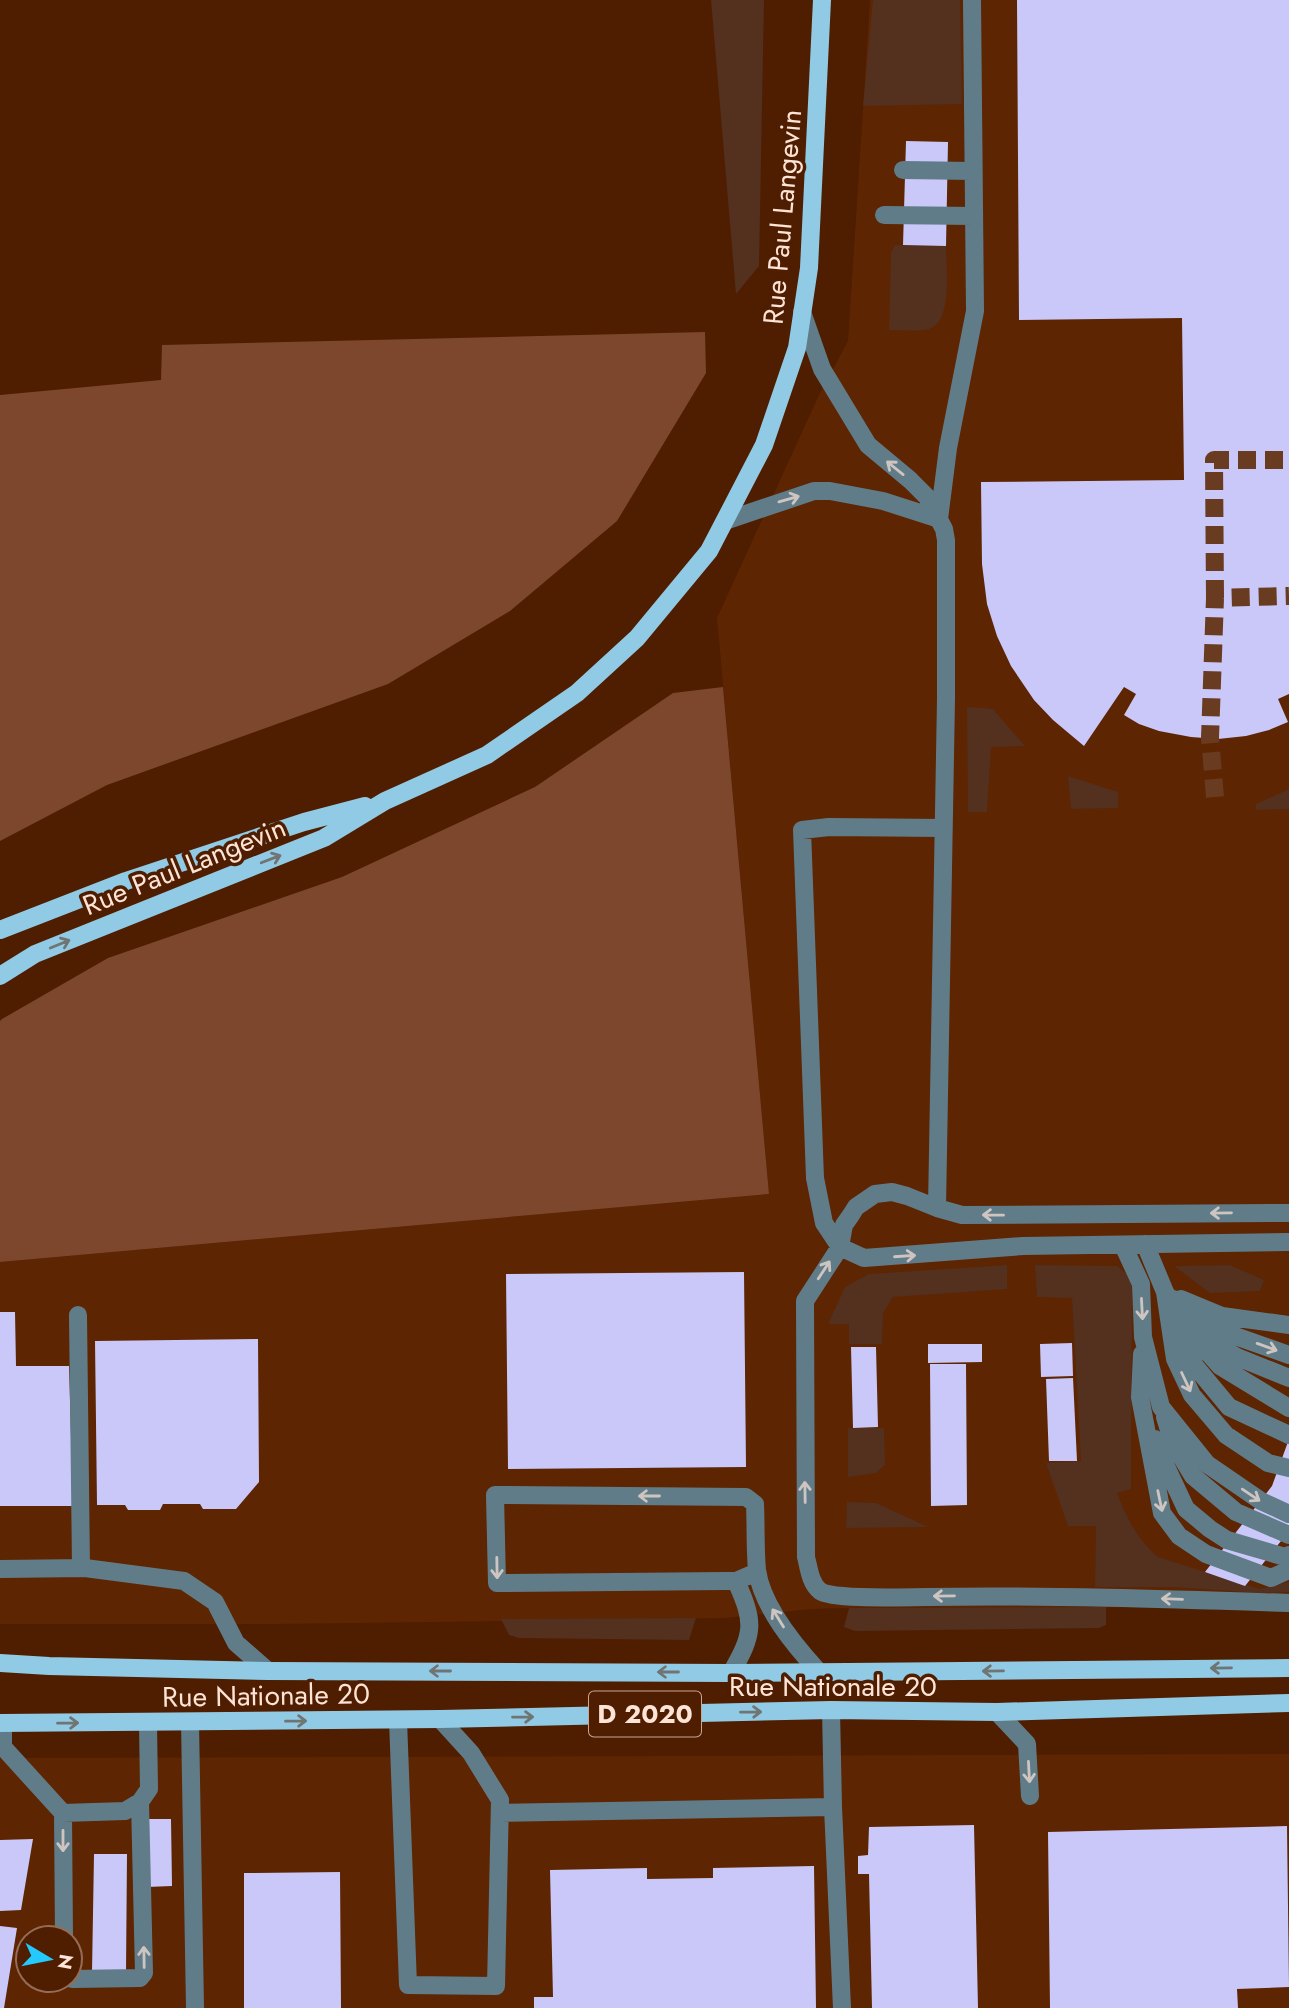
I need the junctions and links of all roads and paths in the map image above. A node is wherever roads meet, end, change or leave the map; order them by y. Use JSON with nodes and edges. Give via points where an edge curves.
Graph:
{"nodes":[{"id":1,"x":822,"y":0,"type":"edge"},
{"id":2,"x":972,"y":0,"type":"edge"},
{"id":3,"x":903,"y":170,"type":"dead end"},
{"id":4,"x":973,"y":171,"type":"junction"},
{"id":5,"x":884,"y":215,"type":"dead end"},
{"id":6,"x":974,"y":216,"type":"junction"},
{"id":7,"x":802,"y":312,"type":"junction"},
{"id":8,"x":939,"y":519,"type":"junction"},
{"id":9,"x":725,"y":522,"type":"junction"},
{"id":10,"x":385,"y":801,"type":"junction"},
{"id":11,"x":943,"y":828,"type":"junction"},
{"id":12,"x":0,"y":930,"type":"edge"},
{"id":13,"x":0,"y":976,"type":"edge"},
{"id":14,"x":937,"y":1208,"type":"junction"},
{"id":15,"x":1289,"y":1213,"type":"edge"},
{"id":16,"x":1289,"y":1242,"type":"edge"},
{"id":17,"x":1145,"y":1244,"type":"junction"},
{"id":18,"x":1123,"y":1245,"type":"junction"},
{"id":19,"x":839,"y":1247,"type":"junction"},
{"id":20,"x":1165,"y":1292,"type":"junction"},
{"id":21,"x":78,"y":1315,"type":"dead end"},
{"id":22,"x":1289,"y":1325,"type":"edge"},
{"id":23,"x":1184,"y":1326,"type":"junction"},
{"id":24,"x":1143,"y":1337,"type":"junction"},
{"id":25,"x":1289,"y":1355,"type":"edge"},
{"id":26,"x":1289,"y":1378,"type":"edge"},
{"id":27,"x":1140,"y":1397,"type":"junction"},
{"id":28,"x":1161,"y":1407,"type":"junction"},
{"id":29,"x":1289,"y":1408,"type":"edge"},
{"id":30,"x":1289,"y":1435,"type":"edge"},
{"id":31,"x":1289,"y":1468,"type":"edge"},
{"id":32,"x":1289,"y":1514,"type":"edge"},
{"id":33,"x":1289,"y":1535,"type":"edge"},
{"id":34,"x":1289,"y":1555,"type":"edge"},
{"id":35,"x":81,"y":1568,"type":"junction"},
{"id":36,"x":0,"y":1569,"type":"edge"},
{"id":37,"x":1289,"y":1570,"type":"edge"},
{"id":38,"x":757,"y":1572,"type":"junction"},
{"id":39,"x":736,"y":1581,"type":"junction"},
{"id":40,"x":1289,"y":1602,"type":"edge"},
{"id":41,"x":0,"y":1662,"type":"edge"},
{"id":42,"x":1289,"y":1668,"type":"edge"},
{"id":43,"x":268,"y":1671,"type":"junction"},
{"id":44,"x":819,"y":1672,"type":"junction"},
{"id":45,"x":731,"y":1673,"type":"junction"},
{"id":46,"x":1289,"y":1703,"type":"edge"},
{"id":47,"x":831,"y":1710,"type":"junction"},
{"id":48,"x":997,"y":1712,"type":"junction"},
{"id":49,"x":440,"y":1719,"type":"junction"},
{"id":50,"x":398,"y":1720,"type":"junction"},
{"id":51,"x":190,"y":1722,"type":"junction"},
{"id":52,"x":1,"y":1723,"type":"edge"},
{"id":53,"x":148,"y":1723,"type":"junction"},
{"id":54,"x":1030,"y":1796,"type":"dead end"},
{"id":55,"x":140,"y":1802,"type":"junction"},
{"id":56,"x":833,"y":1807,"type":"junction"},
{"id":57,"x":62,"y":1813,"type":"junction"},
{"id":58,"x":501,"y":1813,"type":"junction"},
{"id":59,"x":64,"y":1924,"type":"edge"},
{"id":60,"x":84,"y":1979,"type":"edge"},
{"id":61,"x":195,"y":2008,"type":"edge"},
{"id":62,"x":842,"y":2008,"type":"edge"}],
"edges":[{"from":1,"to":7,"type":"main road","name":"Rue Paul Langevin","via":[[810,268]]},
{"from":2,"to":4,"type":"lane"},
{"from":3,"to":4,"type":"lane"},
{"from":4,"to":6,"type":"lane"},
{"from":5,"to":6,"type":"lane"},
{"from":6,"to":8,"type":"lane","via":[[975,311]]},
{"from":8,"to":7,"type":"lane","one_way":true,"via":[[928,497],[868,445],[822,369]]},
{"from":7,"to":9,"type":"main road","name":"Rue Paul Langevin","via":[[797,348],[764,445]]},
{"from":9,"to":8,"type":"lane","one_way":true,"via":[[814,491],[883,501]]},
{"from":8,"to":11,"type":"lane","via":[[946,540]]},
{"from":9,"to":10,"type":"main road","name":"Rue Paul Langevin","via":[[709,551],[637,638],[577,693],[487,755]]},
{"from":10,"to":12,"type":"main road","name":"Rue Paul Langevin","via":[[304,822],[151,873]]},
{"from":13,"to":10,"type":"main road","name":"Rue Paul Langevin","one_way":true,"via":[[35,954],[324,838]]},
{"from":11,"to":14,"type":"lane"},
{"from":11,"to":19,"type":"lane","via":[[802,830],[815,1178],[824,1223]]},
{"from":15,"to":14,"type":"lane","one_way":true,"via":[[974,1215]]},
{"from":14,"to":19,"type":"lane","via":[[892,1192],[875,1194],[856,1206],[844,1225]]},
{"from":16,"to":17,"type":"lane"},
{"from":17,"to":18,"type":"lane"},
{"from":17,"to":20,"type":"lane"},
{"from":19,"to":18,"type":"lane","one_way":true,"via":[[864,1258],[1024,1246]]},
{"from":18,"to":24,"type":"lane","one_way":true,"via":[[1141,1284]]},
{"from":40,"to":19,"type":"lane","one_way":true,"via":[[1058,1595],[888,1597],[820,1591],[812,1581],[806,1557],[805,1301]]},
{"from":20,"to":22,"type":"lane","via":[[1222,1316]]},
{"from":20,"to":23,"type":"lane"},
{"from":20,"to":25,"type":"lane","one_way":true,"via":[[1204,1325]]},
{"from":20,"to":30,"type":"lane","via":[[1195,1366],[1229,1407]]},
{"from":20,"to":31,"type":"lane","one_way":true,"via":[[1175,1359],[1192,1395],[1226,1435],[1268,1463]]},
{"from":21,"to":35,"type":"lane"},
{"from":23,"to":26,"type":"lane","via":[[1237,1357]]},
{"from":23,"to":29,"type":"lane","via":[[1220,1366]]},
{"from":24,"to":27,"type":"lane"},
{"from":24,"to":28,"type":"lane"},
{"from":27,"to":34,"type":"lane","via":[[1186,1509],[1227,1540]]},
{"from":27,"to":37,"type":"lane","one_way":true,"via":[[1162,1513],[1179,1536],[1206,1554],[1271,1578]]},
{"from":28,"to":32,"type":"lane","one_way":true,"via":[[1207,1464]]},
{"from":28,"to":33,"type":"lane","via":[[1173,1443],[1193,1476],[1236,1512]]},
{"from":35,"to":36,"type":"lane"},
{"from":35,"to":43,"type":"lane","via":[[184,1581],[215,1602],[236,1643]]},
{"from":38,"to":39,"type":"lane"},
{"from":38,"to":39,"type":"lane","one_way":true,"via":[[755,1504],[746,1497],[495,1495],[497,1583]]},
{"from":44,"to":38,"type":"lane","one_way":true,"via":[[795,1646],[766,1600]]},
{"from":39,"to":45,"type":"lane","via":[[746,1604],[750,1632]]},
{"from":41,"to":43,"type":"main road","name":"Rue Nationale 20","number":"D 2020"},
{"from":42,"to":44,"type":"main road","name":"Rue Nationale 20","number":"D 2020","one_way":true},
{"from":45,"to":43,"type":"main road","name":"Rue Nationale 20","number":"D 2020","one_way":true},
{"from":44,"to":45,"type":"main road","name":"Rue Nationale 20","number":"D 2020"},
{"from":46,"to":48,"type":"main road","name":"Rue Nationale 20","number":"D 2020"},
{"from":47,"to":48,"type":"main road","name":"Rue Nationale 20","number":"D 2020"},
{"from":49,"to":47,"type":"main road","name":"Rue Nationale 20","number":"D 2020","one_way":true},
{"from":47,"to":56,"type":"lane"},
{"from":48,"to":54,"type":"lane","one_way":true,"via":[[1027,1744]]},
{"from":49,"to":50,"type":"main road","name":"Rue Nationale 20","number":"D 2020"},
{"from":49,"to":58,"type":"lane","via":[[471,1753],[500,1800]]},
{"from":51,"to":50,"type":"main road","name":"Rue Nationale 20","number":"D 2020","one_way":true},
{"from":50,"to":58,"type":"lane","via":[[408,1985],[496,1986]]},
{"from":51,"to":53,"type":"main road","name":"Rue Nationale 20","number":"D 2020"},
{"from":51,"to":61,"type":"lane"},
{"from":52,"to":53,"type":"main road","name":"Rue Nationale 20","number":"D 2020","one_way":true},
{"from":52,"to":57,"type":"lane","via":[[3,1747]]},
{"from":53,"to":55,"type":"lane","via":[[149,1789]]},
{"from":55,"to":57,"type":"lane","via":[[125,1811]]},
{"from":60,"to":55,"type":"lane","one_way":true,"via":[[140,1978],[144,1973]]},
{"from":56,"to":58,"type":"lane"},
{"from":56,"to":62,"type":"lane"},
{"from":57,"to":59,"type":"lane","one_way":true}]}
